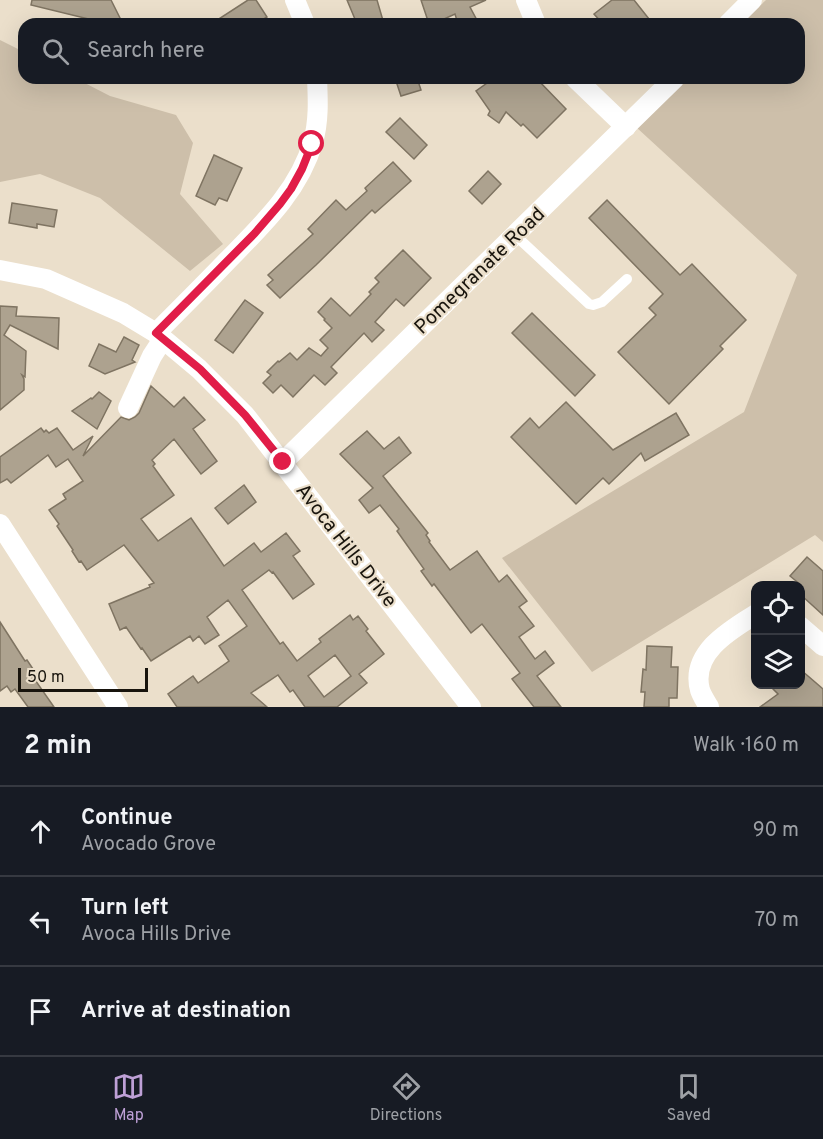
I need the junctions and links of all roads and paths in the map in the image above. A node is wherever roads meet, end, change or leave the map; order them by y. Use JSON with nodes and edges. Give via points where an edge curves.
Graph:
{"nodes":[{"id":1,"x":295,"y":0,"type":"edge"},
{"id":2,"x":526,"y":0,"type":"edge"},
{"id":3,"x":752,"y":0,"type":"edge"},
{"id":4,"x":302,"y":18,"type":"edge"},
{"id":5,"x":534,"y":18,"type":"edge"},
{"id":6,"x":734,"y":18,"type":"edge"},
{"id":7,"x":317,"y":84,"type":"edge"},
{"id":8,"x":581,"y":84,"type":"edge"},
{"id":9,"x":669,"y":84,"type":"edge"},
{"id":10,"x":626,"y":127,"type":"junction"},
{"id":11,"x":515,"y":235,"type":"junction"},
{"id":12,"x":0,"y":270,"type":"edge"},
{"id":13,"x":627,"y":279,"type":"dead end"},
{"id":14,"x":159,"y":336,"type":"junction"},
{"id":15,"x":128,"y":408,"type":"dead end"},
{"id":16,"x":283,"y":462,"type":"junction"},
{"id":17,"x":0,"y":524,"type":"edge"},
{"id":18,"x":751,"y":617,"type":"edge"},
{"id":19,"x":805,"y":630,"type":"edge"},
{"id":20,"x":823,"y":646,"type":"edge"},
{"id":21,"x":118,"y":707,"type":"edge"},
{"id":22,"x":471,"y":707,"type":"edge"},
{"id":23,"x":709,"y":707,"type":"edge"}],
"edges":[{"from":1,"to":4,"type":"street"},
{"from":2,"to":5,"type":"street"},
{"from":3,"to":6,"type":"street"},
{"from":7,"to":14,"type":"street","via":[[317,126],[291,189]]},
{"from":8,"to":10,"type":"street"},
{"from":9,"to":10,"type":"street","name":"Pomegranate Road"},
{"from":10,"to":11,"type":"street","name":"Pomegranate Road"},
{"from":11,"to":13,"type":"lane","via":[[593,305],[602,302]]},
{"from":11,"to":16,"type":"street","name":"Pomegranate Road"},
{"from":12,"to":14,"type":"street","name":"Avoca Hills Drive","via":[[46,279],[123,313]]},
{"from":14,"to":15,"type":"street"},
{"from":14,"to":16,"type":"street","name":"Avoca Hills Drive","via":[[200,369]]},
{"from":16,"to":22,"type":"street","name":"Avoca Hills Drive"},
{"from":17,"to":21,"type":"street"},
{"from":18,"to":23,"type":"street","via":[[724,635],[704,659],[700,692]]},
{"from":19,"to":20,"type":"street"}]}
